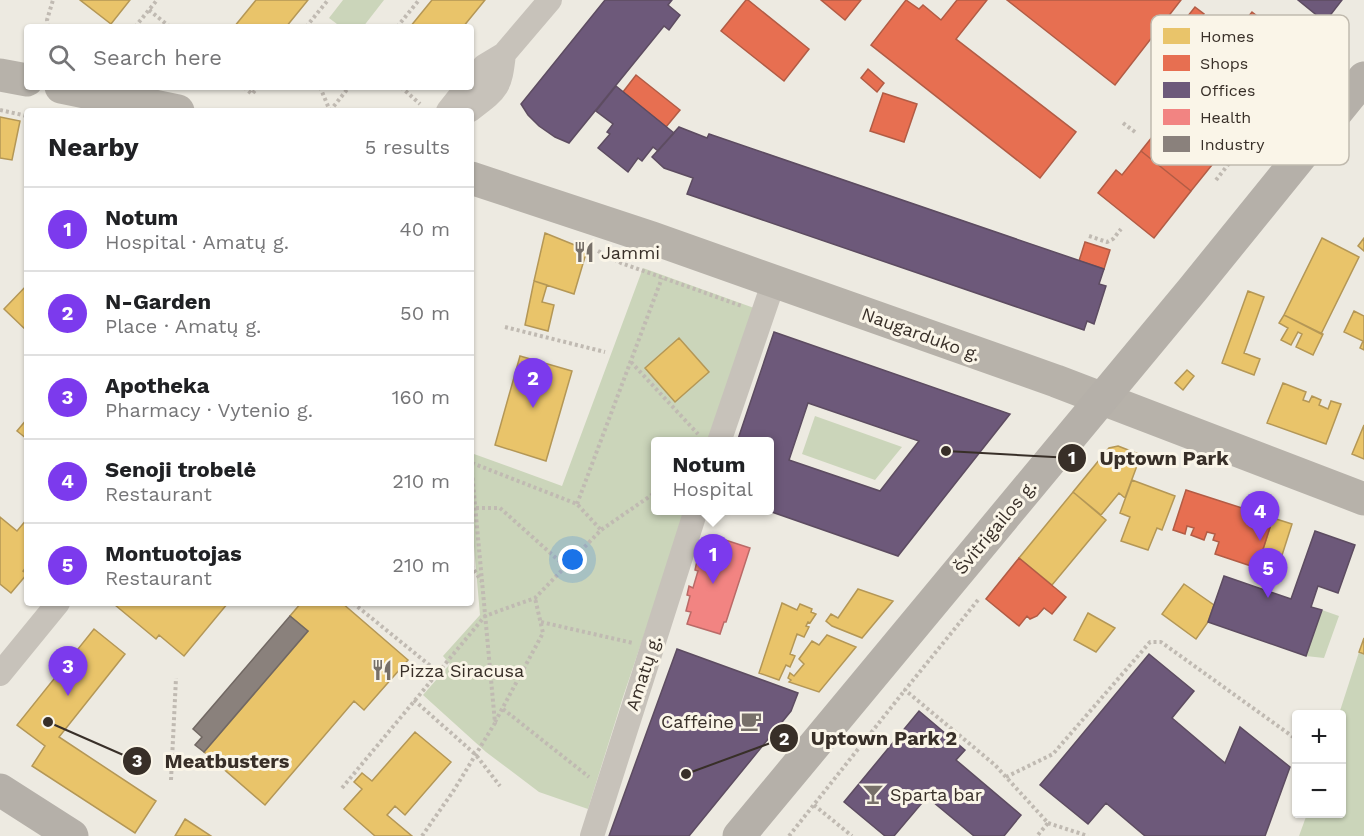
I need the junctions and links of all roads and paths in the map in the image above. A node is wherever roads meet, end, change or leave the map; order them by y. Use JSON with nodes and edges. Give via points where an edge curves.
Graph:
{"nodes":[{"id":1,"x":53,"y":0,"type":"edge"},
{"id":2,"x":157,"y":0,"type":"edge"},
{"id":3,"x":328,"y":0,"type":"edge"},
{"id":4,"x":419,"y":0,"type":"edge"},
{"id":5,"x":550,"y":0,"type":"edge"},
{"id":6,"x":149,"y":10,"type":"junction"},
{"id":7,"x":48,"y":24,"type":"edge"},
{"id":8,"x":137,"y":24,"type":"edge"},
{"id":9,"x":166,"y":24,"type":"edge"},
{"id":10,"x":308,"y":24,"type":"edge"},
{"id":11,"x":399,"y":24,"type":"edge"},
{"id":12,"x":504,"y":54,"type":"junction"},
{"id":13,"x":0,"y":75,"type":"edge"},
{"id":14,"x":474,"y":78,"type":"edge"},
{"id":15,"x":24,"y":79,"type":"edge"},
{"id":16,"x":76,"y":90,"type":"edge"},
{"id":17,"x":321,"y":90,"type":"edge"},
{"id":18,"x":347,"y":90,"type":"edge"},
{"id":19,"x":404,"y":90,"type":"edge"},
{"id":20,"x":465,"y":90,"type":"edge"},
{"id":21,"x":420,"y":104,"type":"dead end"},
{"id":22,"x":163,"y":108,"type":"edge"},
{"id":23,"x":329,"y":108,"type":"edge"},
{"id":24,"x":332,"y":108,"type":"edge"},
{"id":25,"x":450,"y":108,"type":"edge"},
{"id":26,"x":473,"y":108,"type":"edge"},
{"id":27,"x":0,"y":110,"type":"edge"},
{"id":28,"x":24,"y":115,"type":"edge"},
{"id":29,"x":1123,"y":123,"type":"dead end"},
{"id":30,"x":1135,"y":132,"type":"dead end"},
{"id":31,"x":1228,"y":165,"type":"edge"},
{"id":32,"x":1300,"y":165,"type":"edge"},
{"id":33,"x":474,"y":180,"type":"edge"},
{"id":34,"x":1216,"y":180,"type":"dead end"},
{"id":35,"x":1121,"y":229,"type":"dead end"},
{"id":36,"x":1089,"y":236,"type":"dead end"},
{"id":37,"x":594,"y":249,"type":"dead end"},
{"id":38,"x":662,"y":278,"type":"junction"},
{"id":39,"x":774,"y":281,"type":"junction"},
{"id":40,"x":763,"y":314,"type":"junction"},
{"id":41,"x":505,"y":327,"type":"dead end"},
{"id":42,"x":605,"y":352,"type":"dead end"},
{"id":43,"x":630,"y":362,"type":"junction"},
{"id":44,"x":1103,"y":399,"type":"junction"},
{"id":45,"x":709,"y":437,"type":"edge"},
{"id":46,"x":710,"y":437,"type":"edge"},
{"id":47,"x":474,"y":463,"type":"edge"},
{"id":48,"x":474,"y":485,"type":"edge"},
{"id":49,"x":651,"y":495,"type":"edge"},
{"id":50,"x":1364,"y":499,"type":"edge"},
{"id":51,"x":577,"y":504,"type":"junction"},
{"id":52,"x":476,"y":508,"type":"junction"},
{"id":53,"x":694,"y":515,"type":"edge"},
{"id":54,"x":601,"y":530,"type":"junction"},
{"id":55,"x":566,"y":567,"type":"junction"},
{"id":56,"x":474,"y":570,"type":"edge"},
{"id":57,"x":483,"y":584,"type":"junction"},
{"id":58,"x":535,"y":598,"type":"junction"},
{"id":59,"x":978,"y":600,"type":"dead end"},
{"id":60,"x":56,"y":606,"type":"edge"},
{"id":61,"x":357,"y":606,"type":"edge"},
{"id":62,"x":485,"y":616,"type":"junction"},
{"id":63,"x":541,"y":621,"type":"junction"},
{"id":64,"x":651,"y":647,"type":"junction"},
{"id":65,"x":438,"y":672,"type":"junction"},
{"id":66,"x":0,"y":674,"type":"edge"},
{"id":67,"x":176,"y":678,"type":"dead end"},
{"id":68,"x":905,"y":690,"type":"junction"},
{"id":69,"x":414,"y":700,"type":"junction"},
{"id":70,"x":502,"y":709,"type":"junction"},
{"id":71,"x":495,"y":723,"type":"junction"},
{"id":72,"x":1292,"y":736,"type":"edge"},
{"id":73,"x":476,"y":755,"type":"junction"},
{"id":74,"x":1006,"y":777,"type":"junction"},
{"id":75,"x":171,"y":780,"type":"dead end"},
{"id":76,"x":500,"y":786,"type":"dead end"},
{"id":77,"x":342,"y":788,"type":"dead end"},
{"id":78,"x":0,"y":790,"type":"edge"},
{"id":79,"x":606,"y":790,"type":"junction"},
{"id":80,"x":814,"y":805,"type":"junction"},
{"id":81,"x":1048,"y":823,"type":"junction"},
{"id":82,"x":72,"y":836,"type":"edge"},
{"id":83,"x":422,"y":836,"type":"edge"},
{"id":84,"x":592,"y":836,"type":"edge"},
{"id":85,"x":739,"y":836,"type":"edge"},
{"id":86,"x":789,"y":836,"type":"edge"},
{"id":87,"x":852,"y":836,"type":"edge"},
{"id":88,"x":1038,"y":836,"type":"edge"},
{"id":89,"x":1088,"y":836,"type":"edge"}],
"edges":[{"from":1,"to":7,"type":"path"},
{"from":2,"to":6,"type":"path"},
{"from":3,"to":10,"type":"path"},
{"from":4,"to":11,"type":"path"},
{"from":5,"to":12,"type":"street"},
{"from":6,"to":8,"type":"path"},
{"from":6,"to":9,"type":"path"},
{"from":12,"to":14,"type":"street","via":[[484,66]]},
{"from":12,"to":26,"type":"street","via":[[501,81]]},
{"from":13,"to":15,"type":"main road"},
{"from":16,"to":22,"type":"main road"},
{"from":17,"to":23,"type":"path"},
{"from":18,"to":24,"type":"path"},
{"from":19,"to":21,"type":"path"},
{"from":20,"to":25,"type":"street"},
{"from":27,"to":28,"type":"path"},
{"from":29,"to":30,"type":"path"},
{"from":31,"to":34,"type":"path"},
{"from":32,"to":44,"type":"main road","name":"Švitrigailos g."},
{"from":33,"to":39,"type":"main road","name":"Naugarduko g."},
{"from":35,"to":36,"type":"path","via":[[1107,242]]},
{"from":37,"to":38,"type":"path"},
{"from":38,"to":40,"type":"path"},
{"from":38,"to":43,"type":"path"},
{"from":39,"to":40,"type":"street"},
{"from":39,"to":44,"type":"main road","name":"Naugarduko g."},
{"from":40,"to":46,"type":"street"},
{"from":41,"to":42,"type":"path"},
{"from":43,"to":45,"type":"path"},
{"from":43,"to":51,"type":"path"},
{"from":44,"to":50,"type":"main road","name":"Naugarduko g."},
{"from":44,"to":85,"type":"main road","name":"Švitrigailos g."},
{"from":47,"to":51,"type":"path"},
{"from":48,"to":52,"type":"path"},
{"from":49,"to":54,"type":"path"},
{"from":51,"to":54,"type":"path"},
{"from":52,"to":55,"type":"path","via":[[500,508]]},
{"from":52,"to":57,"type":"path"},
{"from":53,"to":64,"type":"street","name":"Amatų g."},
{"from":54,"to":55,"type":"path"},
{"from":55,"to":58,"type":"path"},
{"from":56,"to":57,"type":"path"},
{"from":57,"to":62,"type":"path"},
{"from":58,"to":62,"type":"path"},
{"from":58,"to":63,"type":"path"},
{"from":59,"to":68,"type":"path"},
{"from":60,"to":66,"type":"street"},
{"from":61,"to":65,"type":"path"},
{"from":62,"to":65,"type":"path"},
{"from":62,"to":71,"type":"path"},
{"from":63,"to":64,"type":"path"},
{"from":63,"to":70,"type":"path","via":[[543,633]]},
{"from":64,"to":79,"type":"street","name":"Amatų g."},
{"from":65,"to":69,"type":"path"},
{"from":67,"to":75,"type":"path"},
{"from":68,"to":74,"type":"path"},
{"from":68,"to":80,"type":"path"},
{"from":69,"to":73,"type":"path"},
{"from":69,"to":77,"type":"path"},
{"from":70,"to":71,"type":"path"},
{"from":70,"to":79,"type":"path"},
{"from":71,"to":73,"type":"path"},
{"from":72,"to":74,"type":"path","via":[[1161,642],[1150,642],[1053,754]]},
{"from":73,"to":76,"type":"path"},
{"from":73,"to":83,"type":"path"},
{"from":74,"to":81,"type":"path"},
{"from":78,"to":82,"type":"main road"},
{"from":79,"to":84,"type":"street","name":"Amatų g."},
{"from":80,"to":86,"type":"path"},
{"from":80,"to":87,"type":"path"},
{"from":81,"to":88,"type":"path"},
{"from":81,"to":89,"type":"path"}]}
